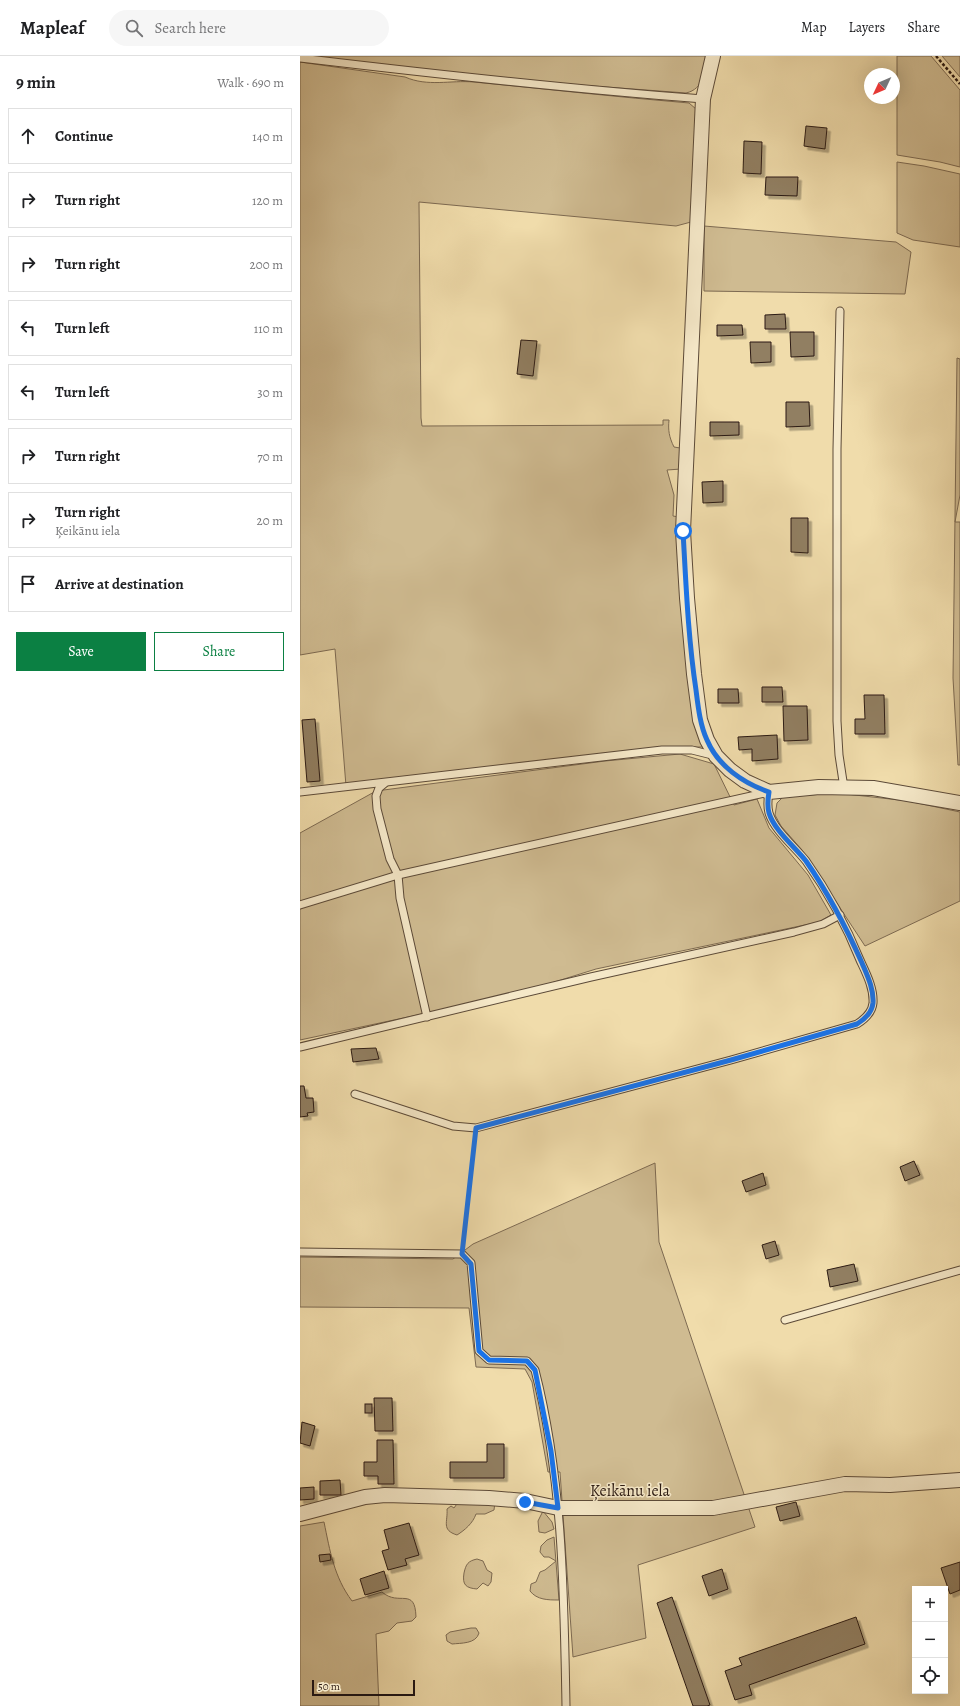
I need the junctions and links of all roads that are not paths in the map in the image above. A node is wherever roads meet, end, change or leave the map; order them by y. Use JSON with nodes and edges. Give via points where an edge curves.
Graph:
{"nodes":[{"id":1,"x":713,"y":56,"type":"edge"},
{"id":2,"x":300,"y":58,"type":"edge"},
{"id":3,"x":703,"y":99,"type":"junction"},
{"id":4,"x":840,"y":311,"type":"dead end"},
{"id":5,"x":716,"y":756,"type":"junction"},
{"id":6,"x":384,"y":783,"type":"junction"},
{"id":7,"x":844,"y":788,"type":"junction"},
{"id":8,"x":300,"y":792,"type":"edge"},
{"id":9,"x":769,"y":792,"type":"junction"},
{"id":10,"x":960,"y":803,"type":"edge"},
{"id":11,"x":398,"y":875,"type":"junction"},
{"id":12,"x":300,"y":905,"type":"edge"},
{"id":13,"x":840,"y":915,"type":"junction"},
{"id":14,"x":426,"y":1018,"type":"junction"},
{"id":15,"x":300,"y":1047,"type":"edge"},
{"id":16,"x":355,"y":1094,"type":"dead end"},
{"id":17,"x":300,"y":1252,"type":"edge"},
{"id":18,"x":960,"y":1270,"type":"edge"},
{"id":19,"x":785,"y":1320,"type":"dead end"},
{"id":20,"x":960,"y":1480,"type":"edge"},
{"id":21,"x":558,"y":1508,"type":"junction"},
{"id":22,"x":300,"y":1514,"type":"edge"},
{"id":23,"x":566,"y":1706,"type":"edge"}],
"edges":[{"from":1,"to":3,"type":"street"},
{"from":2,"to":3,"type":"lane","via":[[565,88]]},
{"from":3,"to":5,"type":"street","via":[[683,531],[686,598],[696,689],[702,727]]},
{"from":4,"to":7,"type":"lane","via":[[837,721]]},
{"from":5,"to":6,"type":"lane","via":[[692,750],[662,750]]},
{"from":5,"to":9,"type":"street","via":[[745,781]]},
{"from":6,"to":8,"type":"lane"},
{"from":6,"to":11,"type":"lane","via":[[376,796],[377,809],[390,859]]},
{"from":7,"to":9,"type":"street","via":[[819,787]]},
{"from":7,"to":10,"type":"street","via":[[873,788]]},
{"from":9,"to":11,"type":"lane"},
{"from":9,"to":13,"type":"lane","via":[[769,813],[806,862]]},
{"from":11,"to":12,"type":"lane"},
{"from":11,"to":14,"type":"lane","via":[[400,898]]},
{"from":13,"to":14,"type":"lane","via":[[822,924],[794,932],[591,977]]},
{"from":13,"to":16,"type":"lane","via":[[873,993],[870,1014],[857,1024],[476,1128],[453,1126]]},
{"from":14,"to":15,"type":"lane"},
{"from":17,"to":21,"type":"lane","via":[[462,1254],[471,1264],[479,1351],[489,1360],[527,1361],[535,1370],[551,1451]]},
{"from":18,"to":19,"type":"lane"},
{"from":20,"to":21,"type":"street","name":"Ķeikānu iela","via":[[845,1484],[713,1508]]},
{"from":21,"to":22,"type":"street","name":"Ķeikānu iela","via":[[489,1498],[385,1495]]},
{"from":21,"to":23,"type":"lane"}]}
